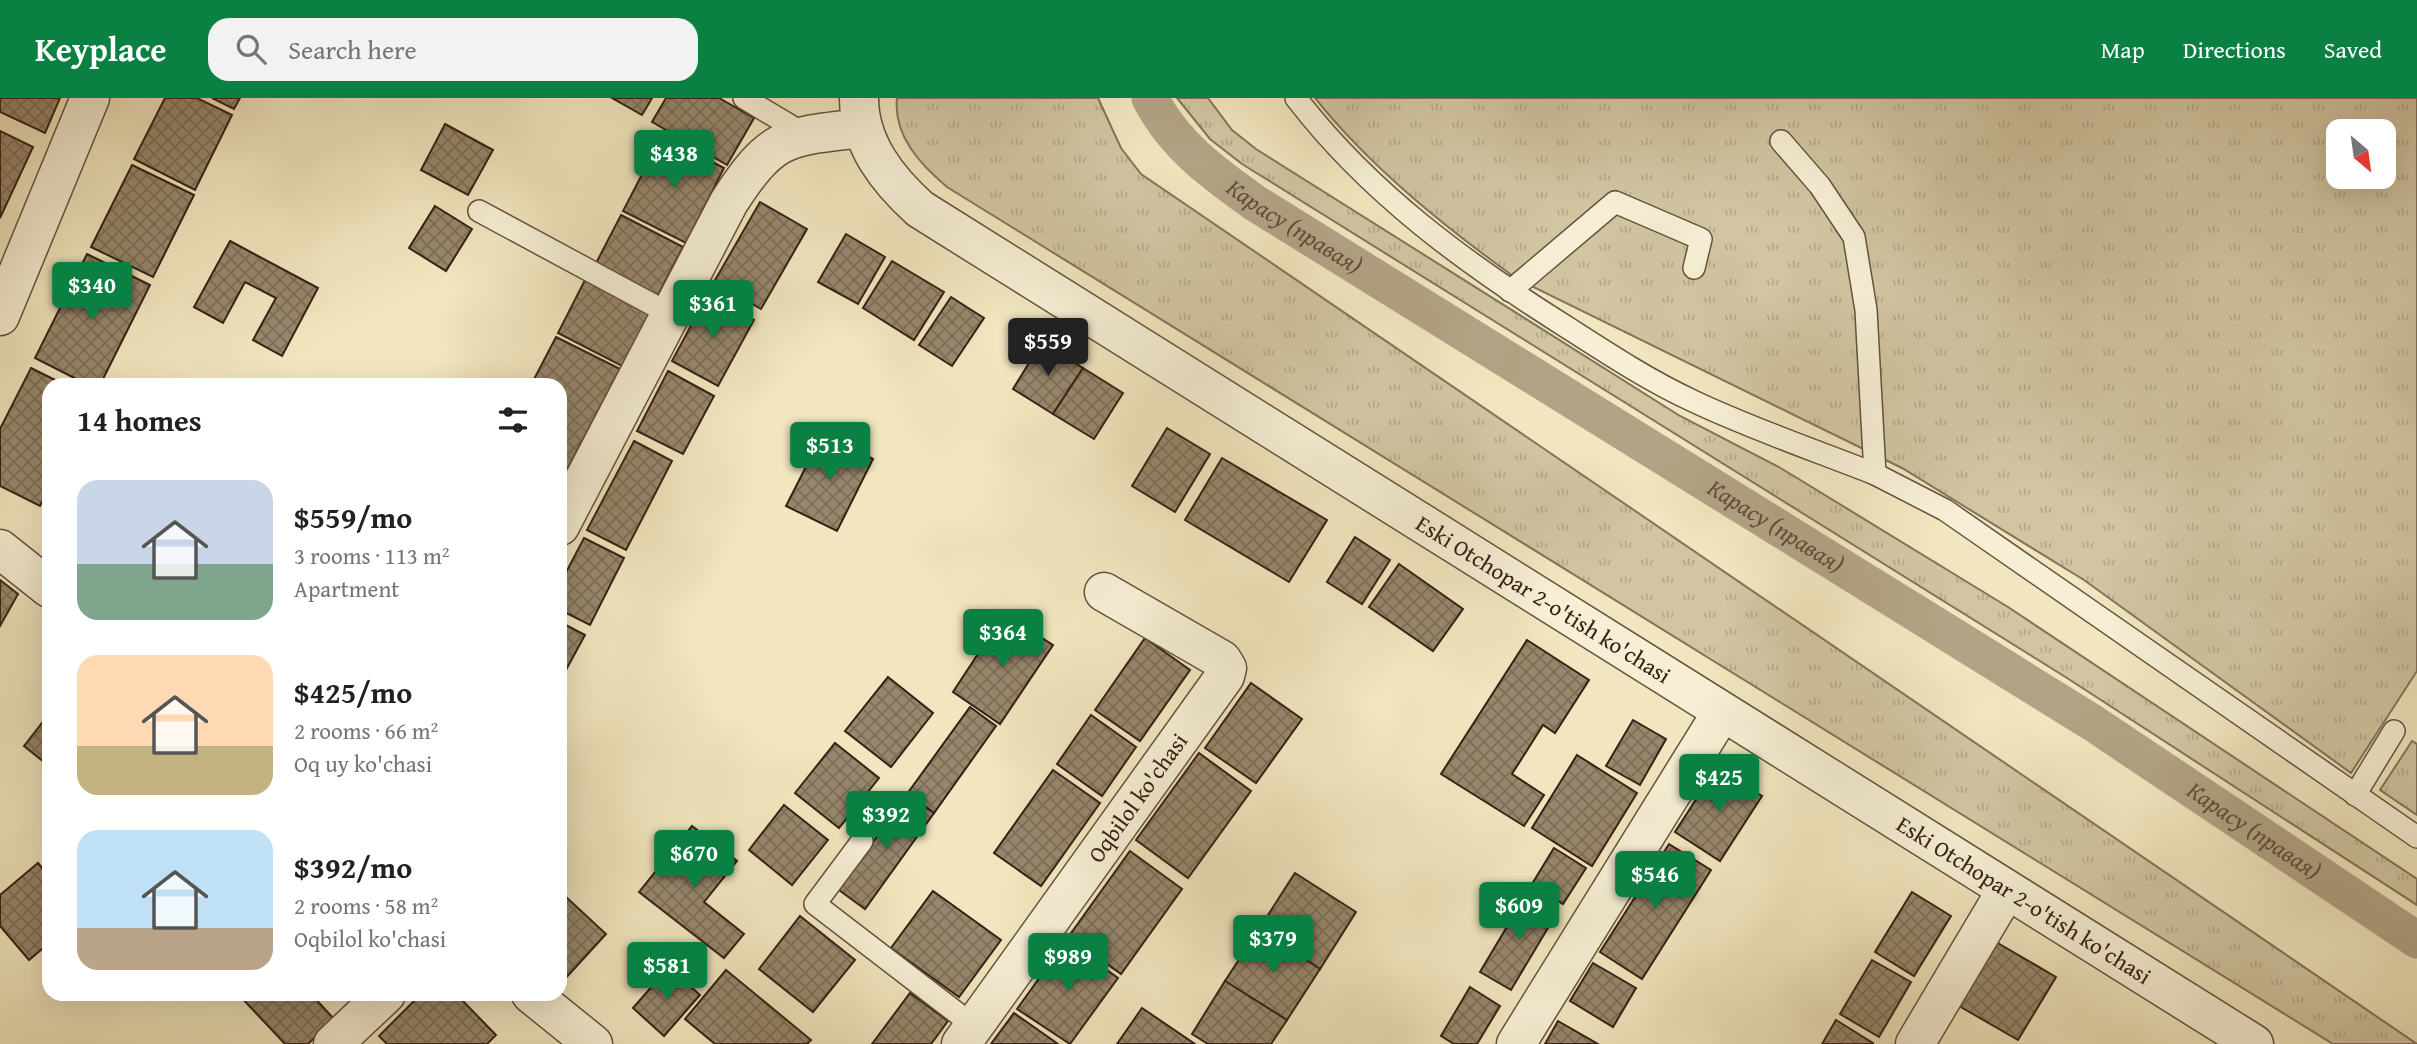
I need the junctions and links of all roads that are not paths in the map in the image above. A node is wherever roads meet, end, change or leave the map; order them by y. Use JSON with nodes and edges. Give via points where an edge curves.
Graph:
{"nodes":[{"id":1,"x":90,"y":98,"type":"edge"},
{"id":2,"x":744,"y":98,"type":"edge"},
{"id":3,"x":1296,"y":98,"type":"edge"},
{"id":4,"x":861,"y":113,"type":"edge"},
{"id":5,"x":806,"y":135,"type":"junction"},
{"id":6,"x":1781,"y":141,"type":"dead end"},
{"id":7,"x":478,"y":211,"type":"dead end"},
{"id":8,"x":1693,"y":268,"type":"dead end"},
{"id":9,"x":1510,"y":291,"type":"junction"},
{"id":10,"x":5,"y":292,"type":"edge"},
{"id":11,"x":670,"y":314,"type":"junction"},
{"id":12,"x":1875,"y":474,"type":"junction"},
{"id":13,"x":567,"y":513,"type":"edge"},
{"id":14,"x":0,"y":549,"type":"edge"},
{"id":15,"x":42,"y":582,"type":"edge"},
{"id":16,"x":1104,"y":592,"type":"dead end"},
{"id":17,"x":1722,"y":712,"type":"junction"},
{"id":18,"x":2394,"y":731,"type":"dead end"},
{"id":19,"x":2354,"y":795,"type":"junction"},
{"id":20,"x":2417,"y":837,"type":"edge"},
{"id":21,"x":862,"y":841,"type":"dead end"},
{"id":22,"x":2006,"y":891,"type":"junction"},
{"id":23,"x":379,"y":1001,"type":"edge"},
{"id":24,"x":540,"y":1001,"type":"edge"},
{"id":25,"x":967,"y":1035,"type":"edge"},
{"id":26,"x":333,"y":1044,"type":"edge"},
{"id":27,"x":593,"y":1044,"type":"edge"},
{"id":28,"x":1516,"y":1044,"type":"edge"},
{"id":29,"x":1915,"y":1044,"type":"edge"},
{"id":30,"x":2254,"y":1044,"type":"edge"}],
"edges":[{"from":1,"to":10,"type":"street"},
{"from":2,"to":5,"type":"lane"},
{"from":3,"to":9,"type":"lane","via":[[1332,141],[1407,214]]},
{"from":4,"to":5,"type":"street"},
{"from":4,"to":17,"type":"street","name":"Eski Otchopar 2-o'tish ko'chasi","via":[[884,172],[920,209]]},
{"from":5,"to":11,"type":"street","via":[[777,145],[751,167]]},
{"from":6,"to":12,"type":"lane","via":[[1854,237],[1866,310]]},
{"from":7,"to":11,"type":"lane"},
{"from":8,"to":9,"type":"lane","via":[[1701,239],[1615,202]]},
{"from":9,"to":12,"type":"lane","via":[[1692,401]]},
{"from":11,"to":13,"type":"street"},
{"from":12,"to":19,"type":"lane","via":[[1945,510]]},
{"from":14,"to":15,"type":"street"},
{"from":16,"to":25,"type":"street","name":"Oqbilol ko'chasi","via":[[1222,660],[1225,676]]},
{"from":17,"to":22,"type":"street","name":"Eski Otchopar 2-o'tish ko'chasi"},
{"from":17,"to":28,"type":"street"},
{"from":18,"to":19,"type":"lane"},
{"from":19,"to":20,"type":"lane"},
{"from":21,"to":25,"type":"lane","via":[[815,904]]},
{"from":22,"to":29,"type":"street"},
{"from":22,"to":30,"type":"street","name":"Eski Otchopar 2-o'tish ko'chasi"},
{"from":23,"to":26,"type":"street"},
{"from":24,"to":27,"type":"street"}]}
